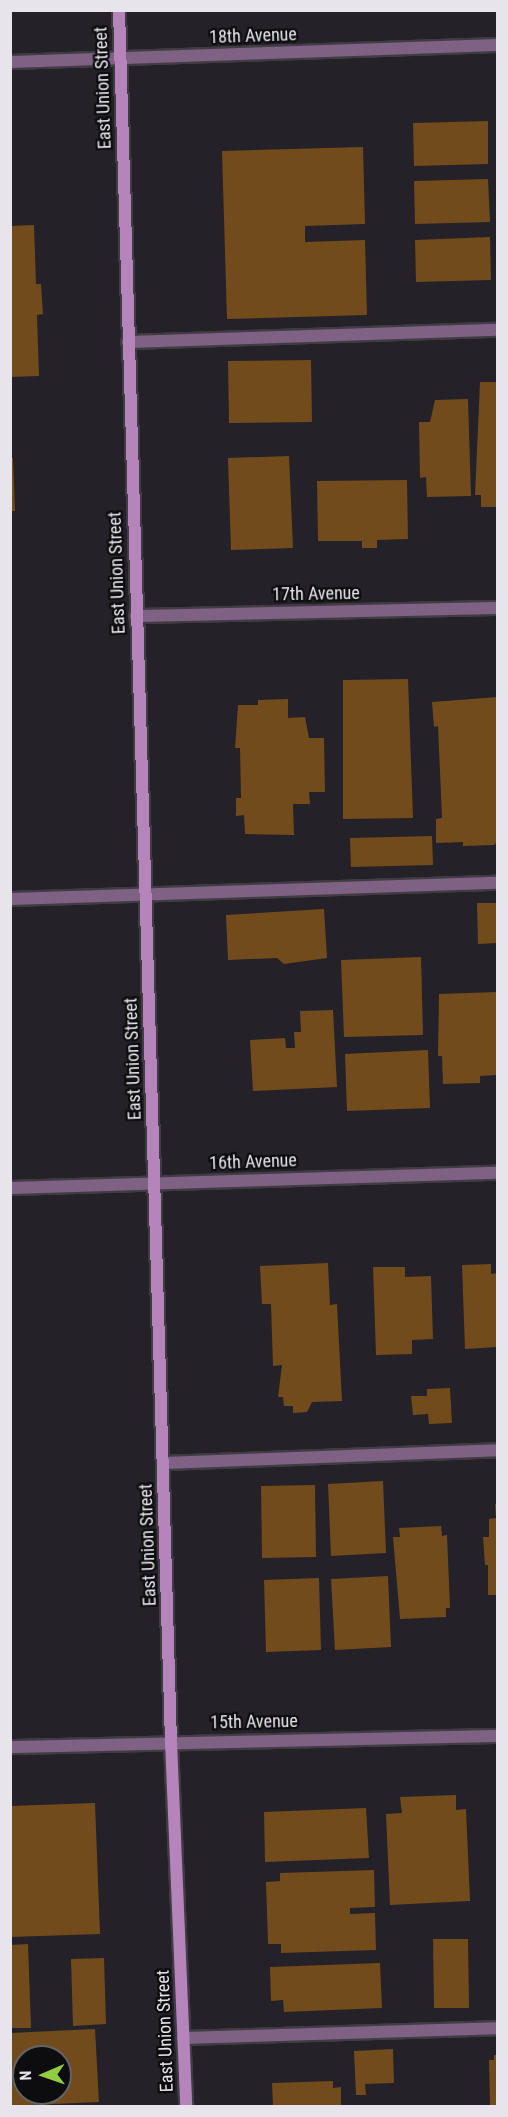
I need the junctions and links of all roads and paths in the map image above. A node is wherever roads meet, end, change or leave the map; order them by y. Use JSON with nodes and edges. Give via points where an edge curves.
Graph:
{"nodes":[{"id":1,"x":119,"y":10,"type":"edge"},
{"id":2,"x":498,"y":45,"type":"edge"},
{"id":3,"x":121,"y":59,"type":"junction"},
{"id":4,"x":10,"y":63,"type":"edge"},
{"id":5,"x":498,"y":330,"type":"edge"},
{"id":6,"x":128,"y":342,"type":"junction"},
{"id":7,"x":498,"y":608,"type":"edge"},
{"id":8,"x":136,"y":616,"type":"junction"},
{"id":9,"x":498,"y":883,"type":"edge"},
{"id":10,"x":146,"y":895,"type":"junction"},
{"id":11,"x":10,"y":899,"type":"edge"},
{"id":12,"x":498,"y":1173,"type":"edge"},
{"id":13,"x":155,"y":1184,"type":"junction"},
{"id":14,"x":10,"y":1188,"type":"edge"},
{"id":15,"x":498,"y":1450,"type":"edge"},
{"id":16,"x":164,"y":1463,"type":"junction"},
{"id":17,"x":498,"y":1736,"type":"edge"},
{"id":18,"x":171,"y":1742,"type":"junction"},
{"id":19,"x":10,"y":1747,"type":"edge"},
{"id":20,"x":498,"y":2028,"type":"edge"},
{"id":21,"x":183,"y":2038,"type":"junction"},
{"id":22,"x":186,"y":2106,"type":"edge"}],
"edges":[{"from":1,"to":3,"type":"main road","name":"East Union Street"},
{"from":2,"to":3,"type":"street","name":"18th Avenue"},
{"from":3,"to":4,"type":"street","name":"18th Avenue"},
{"from":3,"to":6,"type":"main road","name":"East Union Street"},
{"from":5,"to":6,"type":"street"},
{"from":6,"to":8,"type":"main road","name":"East Union Street"},
{"from":7,"to":8,"type":"street","name":"17th Avenue"},
{"from":8,"to":10,"type":"main road","name":"East Union Street"},
{"from":9,"to":10,"type":"street"},
{"from":10,"to":11,"type":"street"},
{"from":10,"to":13,"type":"main road","name":"East Union Street"},
{"from":12,"to":13,"type":"street","name":"16th Avenue"},
{"from":13,"to":14,"type":"street","name":"16th Avenue"},
{"from":13,"to":16,"type":"main road","name":"East Union Street"},
{"from":15,"to":16,"type":"street"},
{"from":16,"to":18,"type":"main road","name":"East Union Street"},
{"from":17,"to":18,"type":"street","name":"15th Avenue"},
{"from":18,"to":19,"type":"street","name":"15th Avenue"},
{"from":18,"to":21,"type":"main road","name":"East Union Street"},
{"from":20,"to":21,"type":"street"},
{"from":21,"to":22,"type":"main road","name":"East Union Street"}]}
